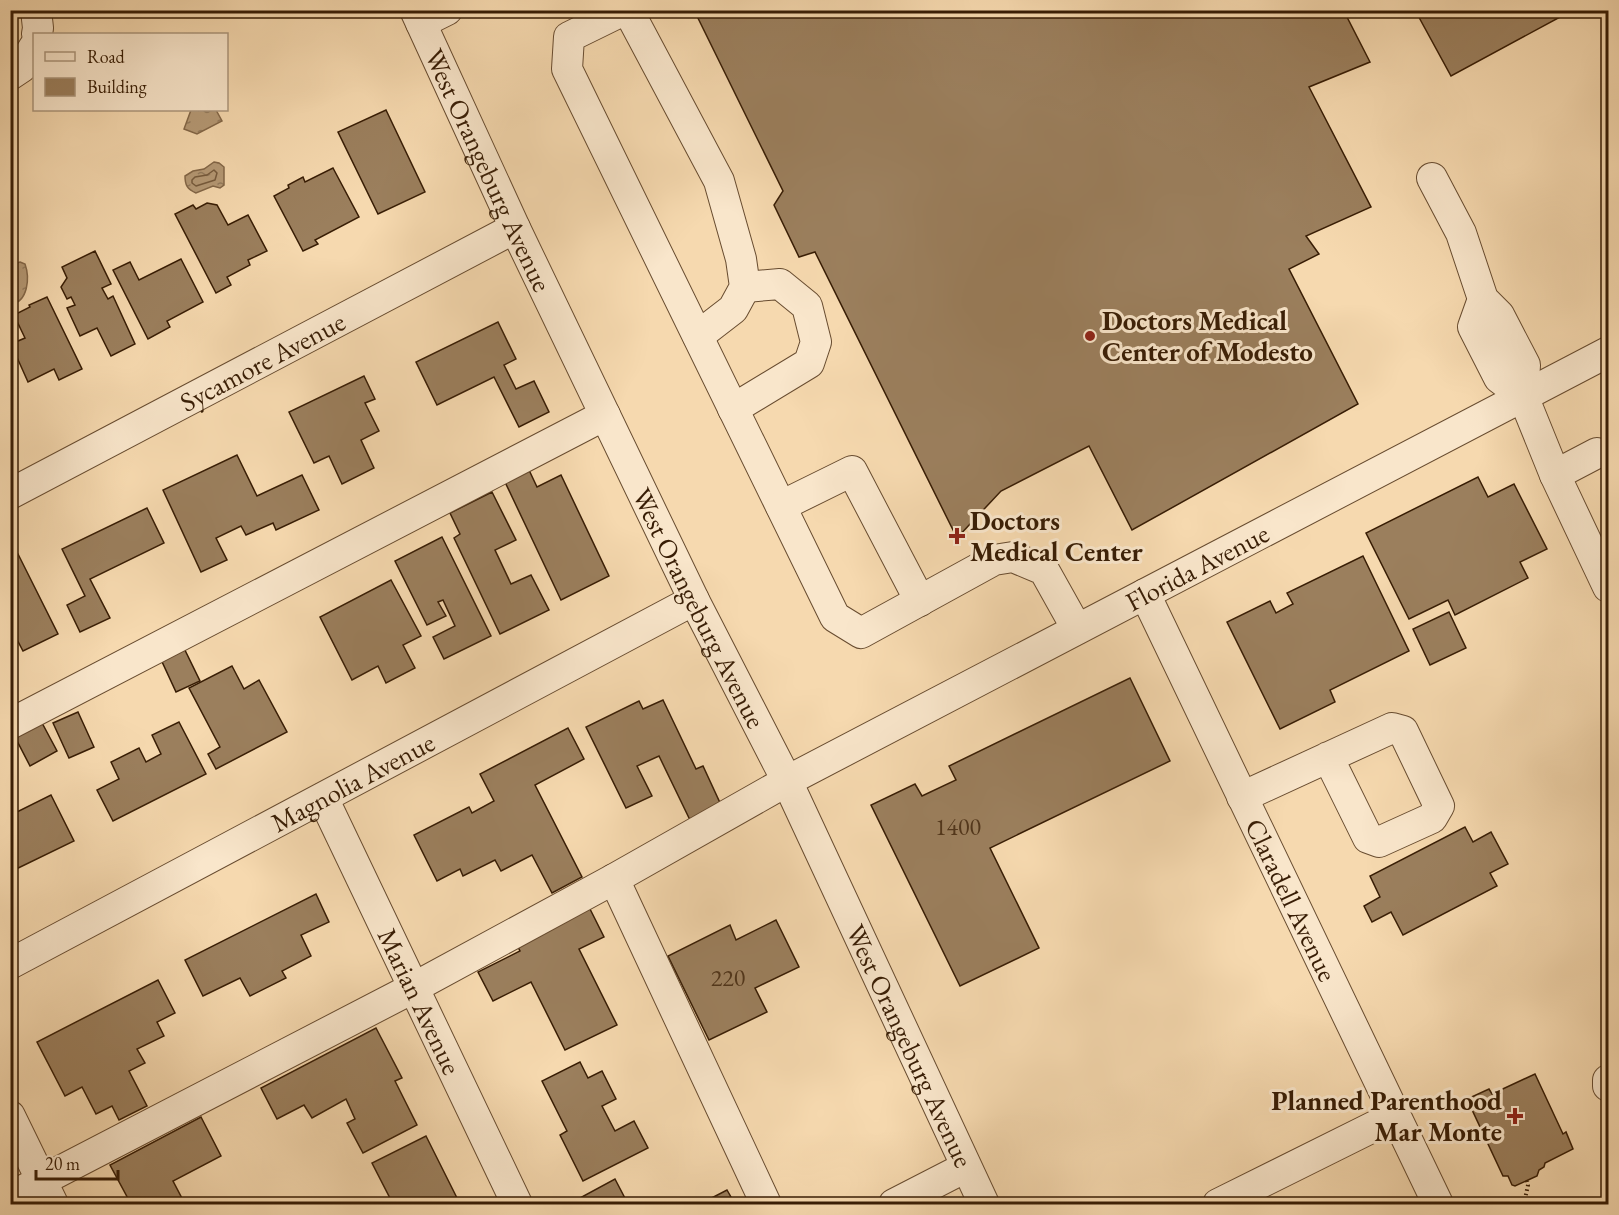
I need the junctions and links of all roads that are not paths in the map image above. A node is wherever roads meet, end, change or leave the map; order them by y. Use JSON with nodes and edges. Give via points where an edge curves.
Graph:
{"nodes":[{"id":1,"x":36,"y":10,"type":"edge"},
{"id":2,"x":626,"y":10,"type":"edge"},
{"id":3,"x":428,"y":15,"type":"edge"},
{"id":4,"x":37,"y":33,"type":"edge"},
{"id":5,"x":33,"y":49,"type":"edge"},
{"id":6,"x":10,"y":75,"type":"edge"},
{"id":7,"x":1432,"y":178,"type":"dead end"},
{"id":8,"x":515,"y":228,"type":"junction"},
{"id":9,"x":745,"y":287,"type":"junction"},
{"id":10,"x":698,"y":336,"type":"junction"},
{"id":11,"x":1608,"y":352,"type":"edge"},
{"id":12,"x":1523,"y":396,"type":"junction"},
{"id":13,"x":733,"y":409,"type":"junction"},
{"id":14,"x":605,"y":415,"type":"junction"},
{"id":15,"x":1597,"y":453,"type":"dead end"},
{"id":16,"x":1555,"y":475,"type":"junction"},
{"id":17,"x":10,"y":494,"type":"edge"},
{"id":18,"x":781,"y":506,"type":"junction"},
{"id":19,"x":1601,"y":553,"type":"edge"},
{"id":20,"x":1608,"y":587,"type":"edge"},
{"id":21,"x":1145,"y":594,"type":"junction"},
{"id":22,"x":694,"y":600,"type":"junction"},
{"id":23,"x":920,"y":601,"type":"junction"},
{"id":24,"x":1077,"y":629,"type":"junction"},
{"id":25,"x":10,"y":724,"type":"edge"},
{"id":26,"x":1328,"y":757,"type":"dead end"},
{"id":27,"x":787,"y":781,"type":"junction"},
{"id":28,"x":1242,"y":797,"type":"junction"},
{"id":29,"x":323,"y":798,"type":"junction"},
{"id":30,"x":614,"y":879,"type":"junction"},
{"id":31,"x":10,"y":964,"type":"edge"},
{"id":32,"x":413,"y":988,"type":"junction"},
{"id":33,"x":1608,"y":1080,"type":"edge"},
{"id":34,"x":1608,"y":1086,"type":"edge"},
{"id":35,"x":10,"y":1116,"type":"edge"},
{"id":36,"x":1395,"y":1116,"type":"junction"},
{"id":37,"x":966,"y":1167,"type":"junction"},
{"id":38,"x":47,"y":1193,"type":"edge"},
{"id":39,"x":10,"y":1197,"type":"edge"},
{"id":40,"x":517,"y":1204,"type":"edge"},
{"id":41,"x":766,"y":1204,"type":"edge"},
{"id":42,"x":894,"y":1204,"type":"edge"},
{"id":43,"x":984,"y":1204,"type":"edge"},
{"id":44,"x":1218,"y":1204,"type":"edge"},
{"id":45,"x":1438,"y":1204,"type":"edge"}],
"edges":[{"from":1,"to":4,"type":"street"},
{"from":2,"to":9,"type":"street","via":[[719,181]]},
{"from":2,"to":10,"type":"street","via":[[569,37],[567,69]]},
{"from":3,"to":8,"type":"street","name":"West Orangeburg Avenue"},
{"from":5,"to":6,"type":"street","via":[[22,67]]},
{"from":7,"to":12,"type":"street","via":[[1461,233],[1483,299],[1499,315],[1525,365]]},
{"from":8,"to":14,"type":"street","name":"West Orangeburg Avenue"},
{"from":8,"to":17,"type":"street","name":"Sycamore Avenue"},
{"from":9,"to":10,"type":"street","via":[[733,309]]},
{"from":9,"to":13,"type":"street","via":[[780,284],[807,306],[816,342],[809,363]]},
{"from":10,"to":13,"type":"street"},
{"from":11,"to":12,"type":"street","name":"Florida Avenue"},
{"from":12,"to":16,"type":"street"},
{"from":12,"to":21,"type":"street","name":"Florida Avenue"},
{"from":13,"to":18,"type":"street"},
{"from":14,"to":22,"type":"street","name":"West Orangeburg Avenue"},
{"from":14,"to":25,"type":"street"},
{"from":15,"to":16,"type":"street"},
{"from":16,"to":19,"type":"street"},
{"from":18,"to":23,"type":"street","via":[[835,617],[861,633]]},
{"from":18,"to":23,"type":"street","via":[[852,471]]},
{"from":19,"to":20,"type":"street"},
{"from":21,"to":24,"type":"street","name":"Florida Avenue"},
{"from":21,"to":28,"type":"street","name":"Claradell Avenue"},
{"from":22,"to":27,"type":"street","name":"West Orangeburg Avenue"},
{"from":22,"to":29,"type":"street","name":"Magnolia Avenue"},
{"from":23,"to":24,"type":"street","via":[[994,560],[1013,557],[1044,570]]},
{"from":24,"to":27,"type":"street","name":"Florida Avenue"},
{"from":26,"to":28,"type":"street"},
{"from":27,"to":30,"type":"street","name":"Florida Avenue"},
{"from":27,"to":37,"type":"street","name":"West Orangeburg Avenue"},
{"from":28,"to":36,"type":"street","name":"Claradell Avenue"},
{"from":29,"to":31,"type":"street","name":"Magnolia Avenue"},
{"from":29,"to":32,"type":"street","name":"Marian Avenue"},
{"from":30,"to":32,"type":"street","name":"Florida Avenue"},
{"from":30,"to":41,"type":"street"},
{"from":32,"to":38,"type":"street","name":"Florida Avenue"},
{"from":32,"to":40,"type":"street","name":"Marian Avenue"},
{"from":33,"to":34,"type":"street"},
{"from":35,"to":38,"type":"street"},
{"from":36,"to":44,"type":"street"},
{"from":36,"to":45,"type":"street","name":"Claradell Avenue"},
{"from":37,"to":42,"type":"street"},
{"from":37,"to":43,"type":"street","name":"West Orangeburg Avenue"},
{"from":38,"to":39,"type":"street","name":"Florida Avenue"}]}
